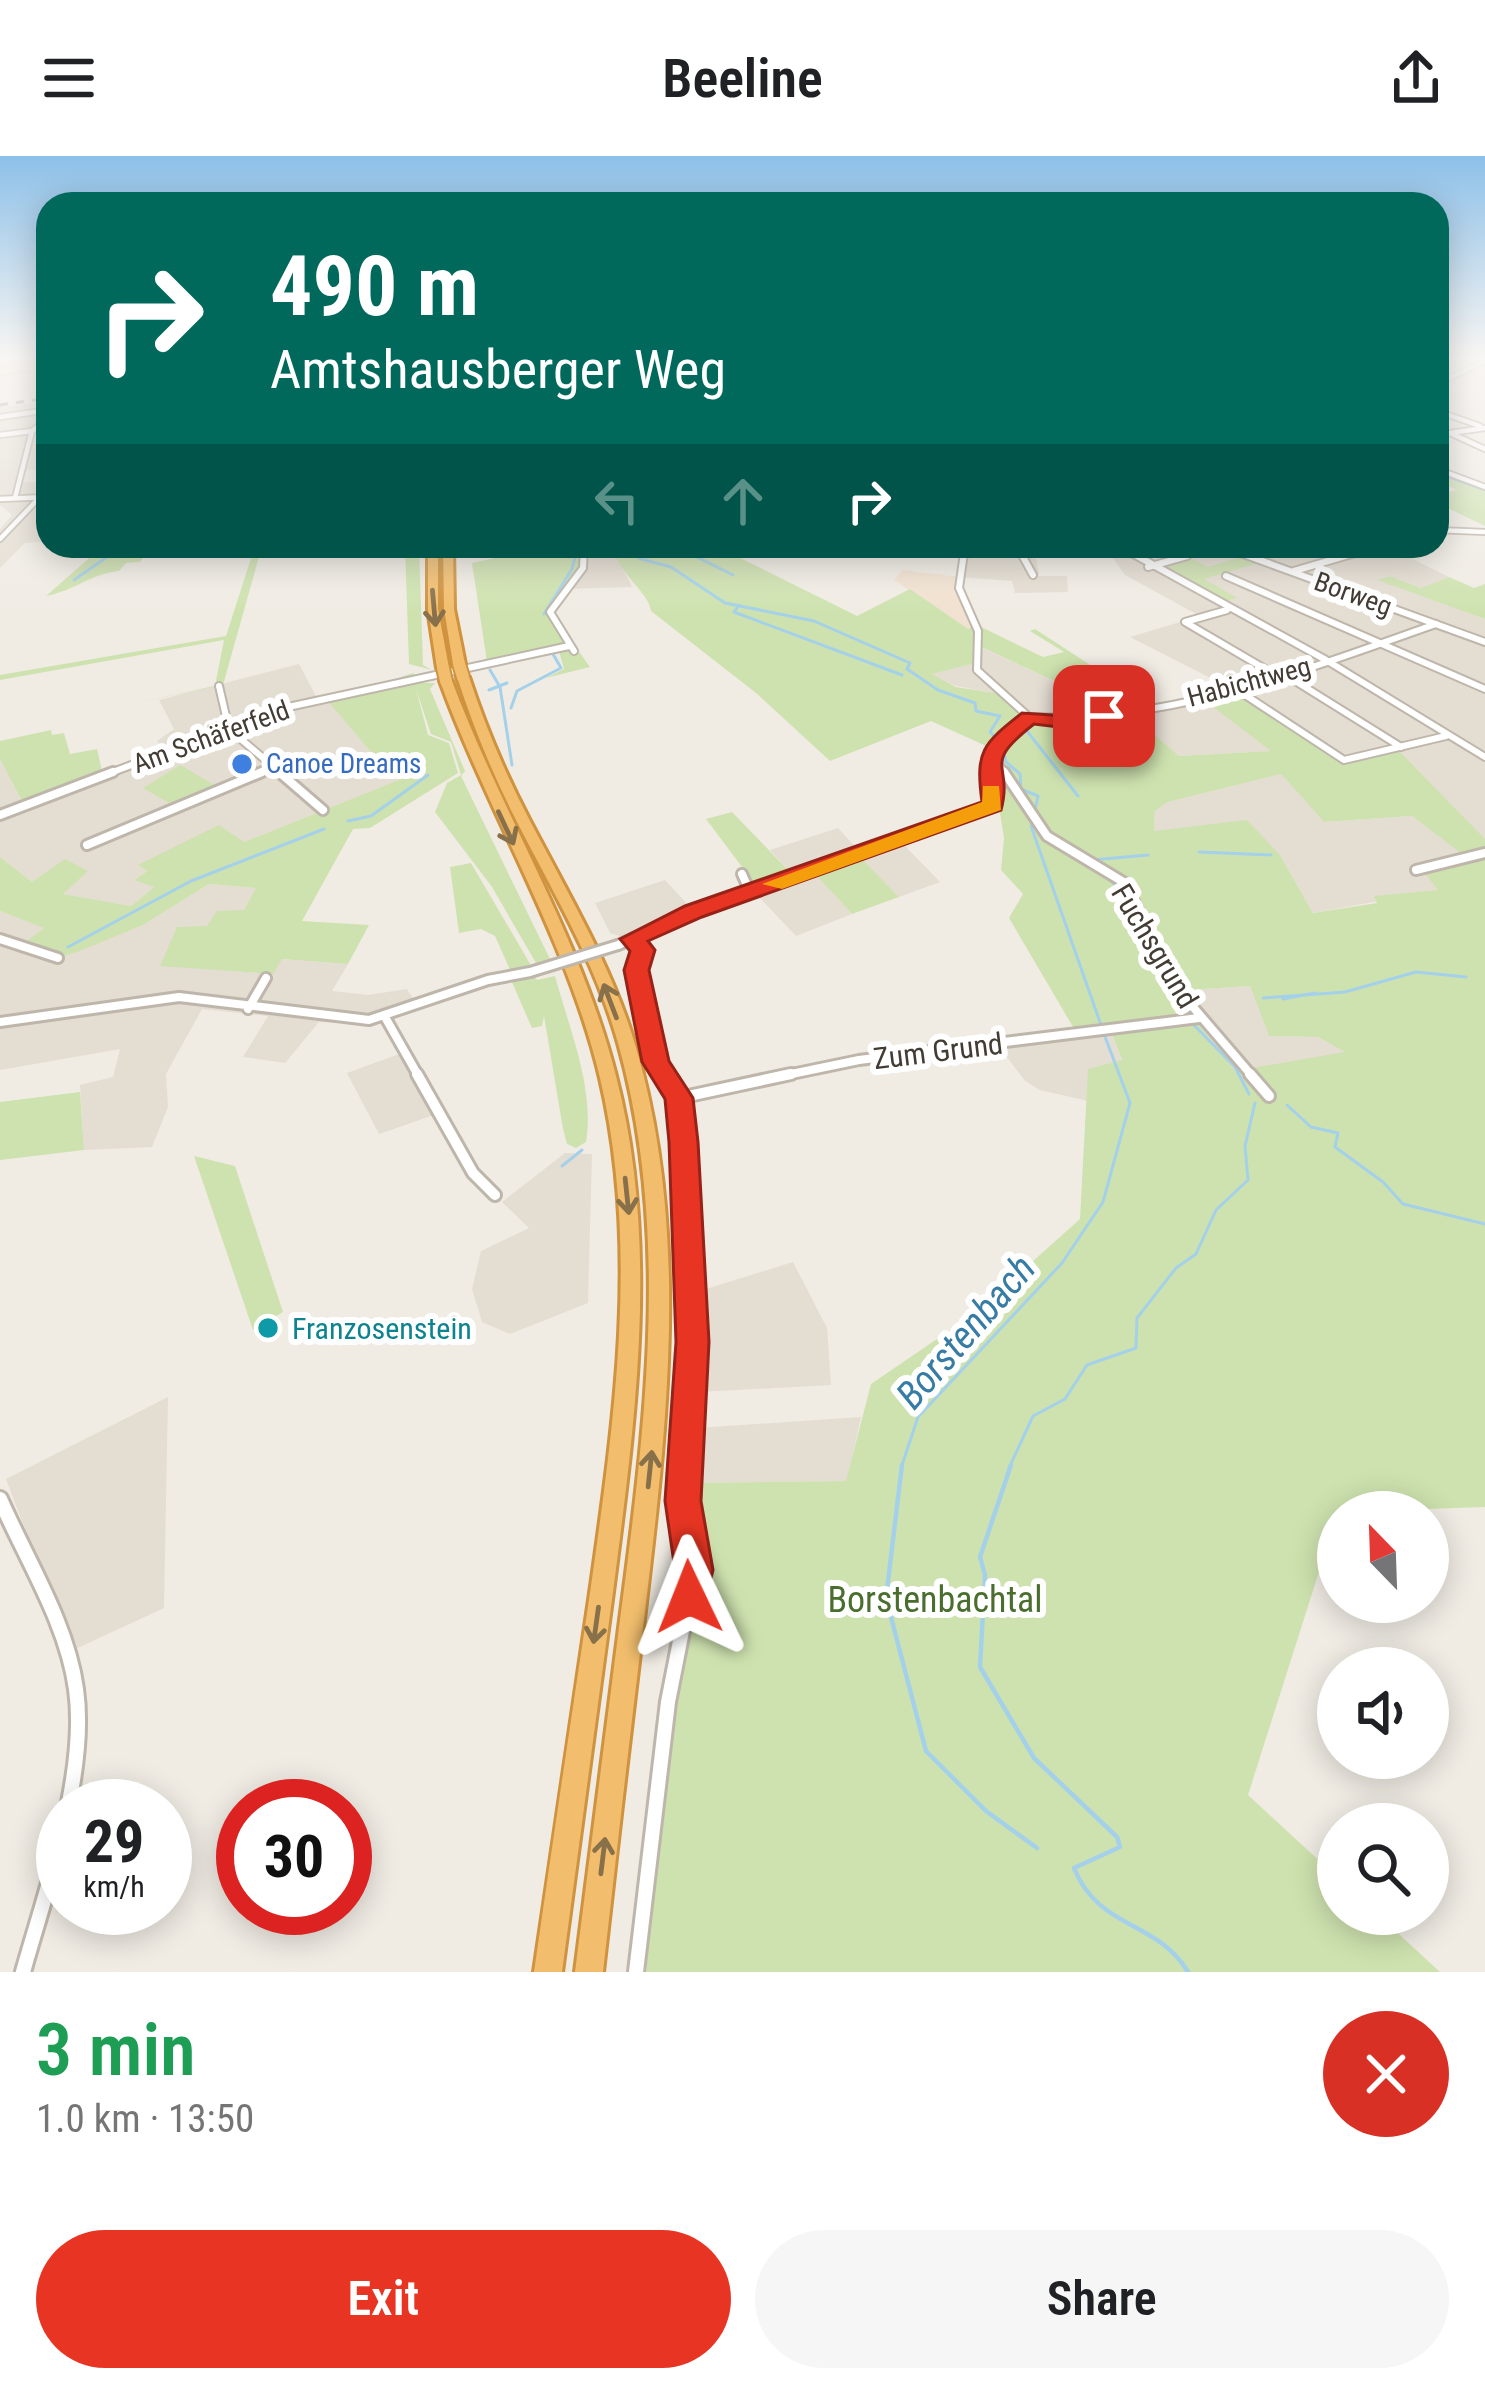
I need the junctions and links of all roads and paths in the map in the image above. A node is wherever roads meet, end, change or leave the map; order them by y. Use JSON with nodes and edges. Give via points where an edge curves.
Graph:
{"nodes":[{"id":1,"x":29,"y":444,"type":"edge"},
{"id":2,"x":1449,"y":474,"type":"edge"},
{"id":3,"x":1485,"y":487,"type":"edge"},
{"id":4,"x":36,"y":497,"type":"edge"},
{"id":5,"x":14,"y":498,"type":"junction"},
{"id":6,"x":0,"y":499,"type":"edge"},
{"id":7,"x":36,"y":505,"type":"edge"},
{"id":8,"x":1449,"y":530,"type":"edge"},
{"id":9,"x":1485,"y":532,"type":"edge"},
{"id":10,"x":0,"y":539,"type":"edge"},
{"id":11,"x":433,"y":558,"type":"edge"},
{"id":12,"x":448,"y":558,"type":"edge"},
{"id":13,"x":583,"y":558,"type":"edge"},
{"id":14,"x":963,"y":558,"type":"edge"},
{"id":15,"x":1024,"y":558,"type":"edge"},
{"id":16,"x":1136,"y":558,"type":"edge"},
{"id":17,"x":1180,"y":558,"type":"edge"},
{"id":18,"x":1257,"y":558,"type":"edge"},
{"id":19,"x":1338,"y":558,"type":"edge"},
{"id":20,"x":1148,"y":567,"type":"junction"},
{"id":21,"x":1293,"y":571,"type":"junction"},
{"id":22,"x":1034,"y":575,"type":"dead end"},
{"id":23,"x":1226,"y":576,"type":"dead end"},
{"id":24,"x":1227,"y":610,"type":"junction"},
{"id":25,"x":1436,"y":624,"type":"junction"},
{"id":26,"x":1384,"y":642,"type":"junction"},
{"id":27,"x":1485,"y":642,"type":"edge"},
{"id":28,"x":1327,"y":660,"type":"junction"},
{"id":29,"x":453,"y":673,"type":"junction"},
{"id":30,"x":1281,"y":675,"type":"junction"},
{"id":31,"x":219,"y":686,"type":"dead end"},
{"id":32,"x":1236,"y":688,"type":"junction"},
{"id":33,"x":1485,"y":688,"type":"edge"},
{"id":34,"x":1029,"y":717,"type":"junction"},
{"id":35,"x":229,"y":729,"type":"junction"},
{"id":36,"x":1448,"y":735,"type":"junction"},
{"id":37,"x":1485,"y":746,"type":"edge"},
{"id":38,"x":1401,"y":747,"type":"junction"},
{"id":39,"x":990,"y":751,"type":"junction"},
{"id":40,"x":1473,"y":751,"type":"junction"},
{"id":41,"x":1485,"y":758,"type":"edge"},
{"id":42,"x":274,"y":767,"type":"junction"},
{"id":43,"x":323,"y":810,"type":"dead end"},
{"id":44,"x":0,"y":815,"type":"edge"},
{"id":45,"x":87,"y":845,"type":"dead end"},
{"id":46,"x":1485,"y":853,"type":"edge"},
{"id":47,"x":1416,"y":870,"type":"dead end"},
{"id":48,"x":742,"y":874,"type":"dead end"},
{"id":49,"x":750,"y":892,"type":"junction"},
{"id":50,"x":0,"y":938,"type":"edge"},
{"id":51,"x":632,"y":939,"type":"junction"},
{"id":52,"x":58,"y":958,"type":"dead end"},
{"id":53,"x":266,"y":978,"type":"dead end"},
{"id":54,"x":248,"y":1009,"type":"junction"},
{"id":55,"x":385,"y":1017,"type":"junction"},
{"id":56,"x":1196,"y":1018,"type":"junction"},
{"id":57,"x":0,"y":1022,"type":"edge"},
{"id":58,"x":1269,"y":1096,"type":"dead end"},
{"id":59,"x":679,"y":1098,"type":"junction"},
{"id":60,"x":495,"y":1195,"type":"dead end"},
{"id":61,"x":0,"y":1499,"type":"edge"},
{"id":62,"x":23,"y":1972,"type":"edge"},
{"id":63,"x":548,"y":1972,"type":"edge"},
{"id":64,"x":589,"y":1972,"type":"edge"},
{"id":65,"x":636,"y":1972,"type":"edge"}],
"edges":[{"from":1,"to":5,"type":"street"},
{"from":2,"to":3,"type":"street"},
{"from":4,"to":5,"type":"street"},
{"from":5,"to":6,"type":"street"},
{"from":7,"to":10,"type":"street"},
{"from":8,"to":9,"type":"street"},
{"from":11,"to":29,"type":"highway","one_way":true,"via":[[433,609]]},
{"from":12,"to":29,"type":"highway"},
{"from":13,"to":35,"type":"street","name":"Am Schäferfeld","via":[[550,612],[572,649],[278,709]]},
{"from":14,"to":34,"type":"street","via":[[958,588],[978,631],[977,670]]},
{"from":15,"to":22,"type":"street"},
{"from":16,"to":20,"type":"street"},
{"from":17,"to":20,"type":"street"},
{"from":18,"to":21,"type":"street","name":"Borweg"},
{"from":19,"to":21,"type":"street"},
{"from":20,"to":24,"type":"street"},
{"from":21,"to":25,"type":"street","name":"Borweg"},
{"from":23,"to":26,"type":"street"},
{"from":24,"to":28,"type":"street"},
{"from":24,"to":30,"type":"street","via":[[1185,622]]},
{"from":25,"to":26,"type":"street","name":"Habichtweg"},
{"from":25,"to":27,"type":"street","name":"Borweg"},
{"from":26,"to":28,"type":"street","name":"Habichtweg"},
{"from":26,"to":33,"type":"street"},
{"from":28,"to":30,"type":"street","name":"Habichtweg"},
{"from":28,"to":36,"type":"street"},
{"from":29,"to":63,"type":"highway","one_way":true,"via":[[476,763],[585,998],[613,1100],[628,1209],[624,1415]]},
{"from":64,"to":29,"type":"highway","one_way":true,"via":[[654,1425],[660,1306],[653,1195],[641,1107],[613,1008]]},
{"from":30,"to":32,"type":"street","name":"Habichtweg"},
{"from":30,"to":38,"type":"street"},
{"from":31,"to":35,"type":"street"},
{"from":32,"to":34,"type":"street","name":"Habichtweg","via":[[1067,722]]},
{"from":32,"to":38,"type":"street","via":[[1344,760]]},
{"from":34,"to":39,"type":"street"},
{"from":35,"to":42,"type":"street"},
{"from":35,"to":44,"type":"street","name":"Am Schäferfeld"},
{"from":36,"to":38,"type":"street"},
{"from":36,"to":40,"type":"street"},
{"from":37,"to":40,"type":"street"},
{"from":39,"to":49,"type":"street","via":[[993,805]]},
{"from":39,"to":56,"type":"street","name":"Fuchsgrund","via":[[1047,836],[1125,884],[1156,956]]},
{"from":40,"to":41,"type":"street"},
{"from":42,"to":43,"type":"street"},
{"from":42,"to":45,"type":"street"},
{"from":46,"to":47,"type":"street"},
{"from":48,"to":49,"type":"street"},
{"from":49,"to":51,"type":"street"},
{"from":50,"to":52,"type":"street"},
{"from":51,"to":55,"type":"street","bridge":true},
{"from":51,"to":59,"type":"street","via":[[643,950],[637,970],[655,1062]]},
{"from":53,"to":54,"type":"street"},
{"from":54,"to":55,"type":"street"},
{"from":54,"to":57,"type":"street","via":[[179,997]]},
{"from":55,"to":60,"type":"street","via":[[473,1173]]},
{"from":56,"to":58,"type":"street","name":"Fuchsgrund"},
{"from":56,"to":59,"type":"street","name":"Zum Grund","via":[[859,1060]]},
{"from":59,"to":65,"type":"street","via":[[692,1342],[683,1501],[694,1570],[668,1702]]},
{"from":61,"to":62,"type":"street","via":[[76,1689],[46,1892]]}]}
